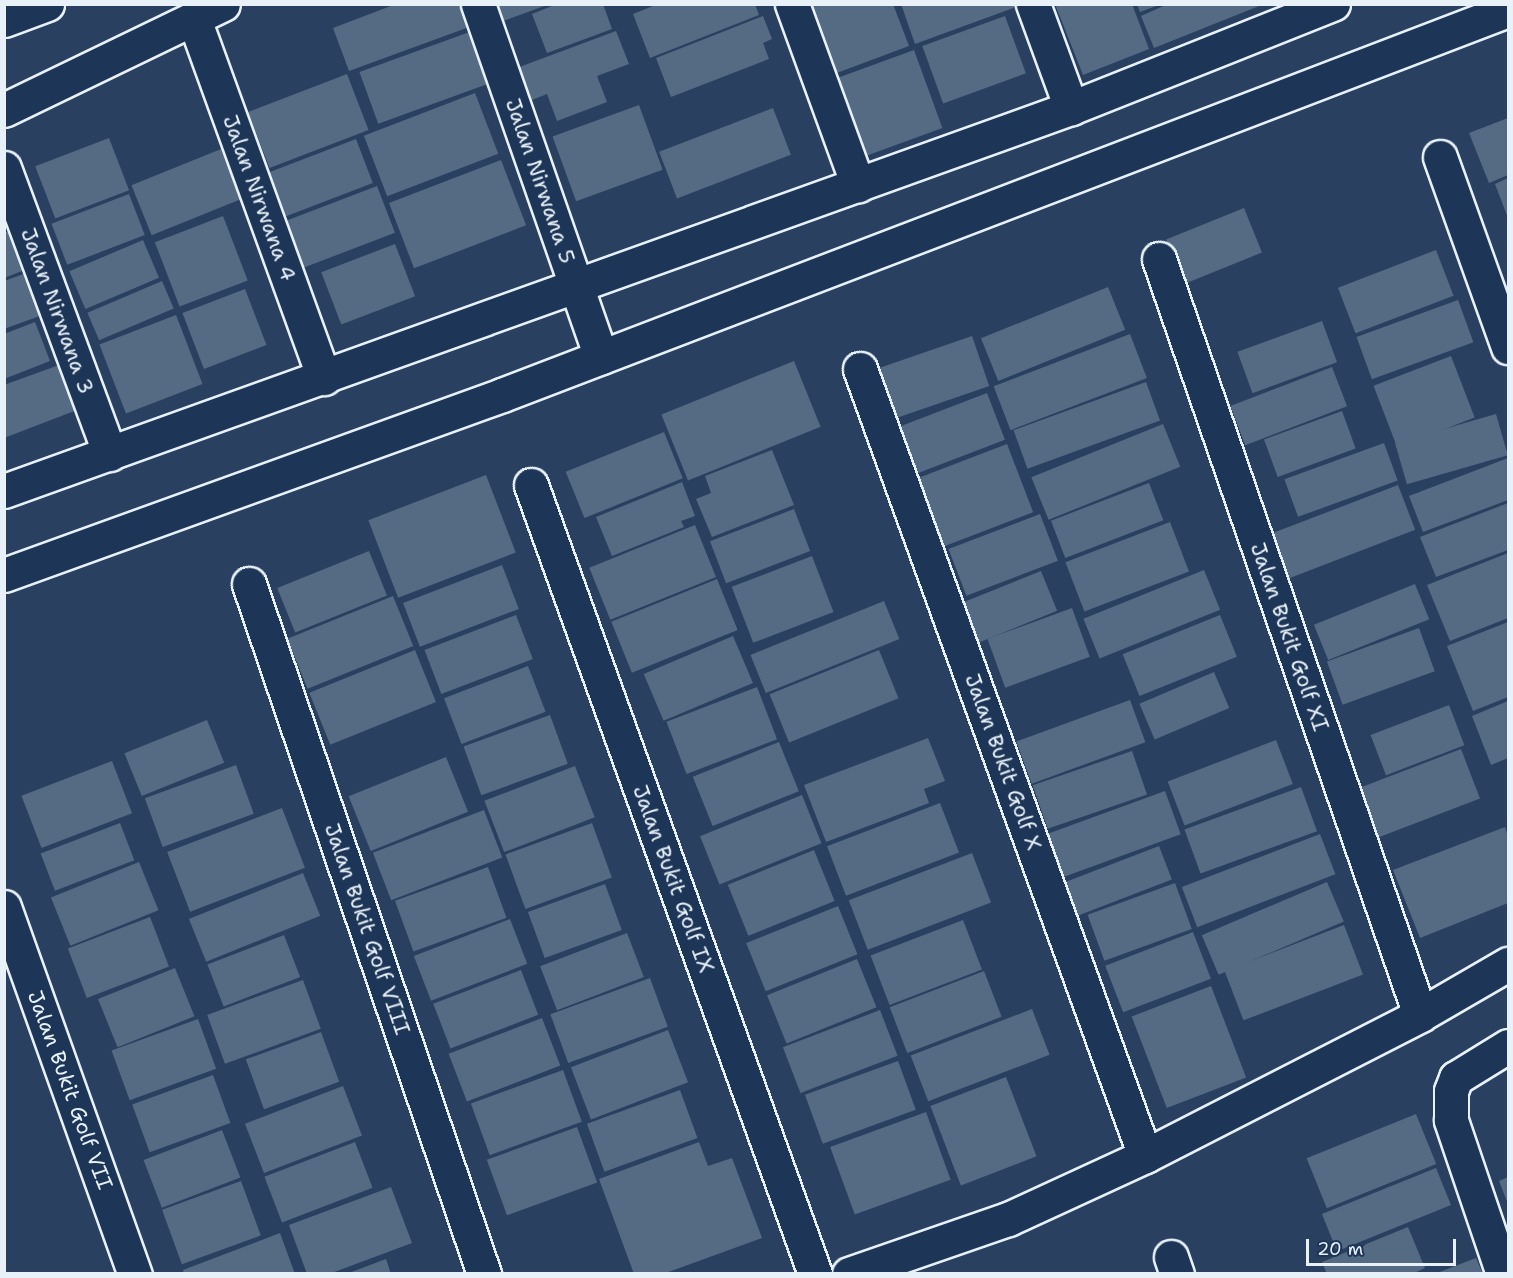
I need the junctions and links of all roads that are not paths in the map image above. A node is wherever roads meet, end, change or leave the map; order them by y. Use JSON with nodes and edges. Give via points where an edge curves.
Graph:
{"nodes":[{"id":1,"x":47,"y":4,"type":"edge"},
{"id":2,"x":223,"y":4,"type":"edge"},
{"id":3,"x":478,"y":4,"type":"edge"},
{"id":4,"x":792,"y":4,"type":"edge"},
{"id":5,"x":1033,"y":4,"type":"edge"},
{"id":6,"x":1333,"y":4,"type":"edge"},
{"id":7,"x":1509,"y":10,"type":"edge"},
{"id":8,"x":1275,"y":15,"type":"edge"},
{"id":9,"x":194,"y":19,"type":"junction"},
{"id":10,"x":4,"y":20,"type":"edge"},
{"id":11,"x":1071,"y":108,"type":"junction"},
{"id":12,"x":4,"y":110,"type":"edge"},
{"id":13,"x":1440,"y":157,"type":"dead end"},
{"id":14,"x":4,"y":168,"type":"edge"},
{"id":15,"x":858,"y":185,"type":"junction"},
{"id":16,"x":1159,"y":259,"type":"dead end"},
{"id":17,"x":577,"y":288,"type":"junction"},
{"id":18,"x":1509,"y":346,"type":"edge"},
{"id":19,"x":601,"y":357,"type":"junction"},
{"id":20,"x":860,"y":369,"type":"dead end"},
{"id":21,"x":324,"y":378,"type":"junction"},
{"id":22,"x":110,"y":454,"type":"junction"},
{"id":23,"x":531,"y":485,"type":"dead end"},
{"id":24,"x":4,"y":491,"type":"edge"},
{"id":25,"x":4,"y":575,"type":"edge"},
{"id":26,"x":249,"y":584,"type":"dead end"},
{"id":27,"x":4,"y":908,"type":"edge"},
{"id":28,"x":1509,"y":964,"type":"edge"},
{"id":29,"x":1420,"y":1015,"type":"junction"},
{"id":30,"x":1509,"y":1046,"type":"edge"},
{"id":31,"x":1145,"y":1156,"type":"junction"},
{"id":32,"x":135,"y":1274,"type":"edge"},
{"id":33,"x":484,"y":1274,"type":"edge"},
{"id":34,"x":815,"y":1274,"type":"edge"},
{"id":35,"x":849,"y":1274,"type":"edge"},
{"id":36,"x":1503,"y":1274,"type":"edge"}],
"edges":[{"from":1,"to":10,"type":"street"},
{"from":2,"to":9,"type":"street"},
{"from":3,"to":17,"type":"street","name":"Jalan Nirwana 5"},
{"from":4,"to":15,"type":"street"},
{"from":5,"to":11,"type":"street"},
{"from":6,"to":8,"type":"street"},
{"from":7,"to":19,"type":"street"},
{"from":8,"to":11,"type":"street"},
{"from":9,"to":12,"type":"street"},
{"from":9,"to":21,"type":"street","name":"Jalan Nirwana 4"},
{"from":11,"to":15,"type":"street"},
{"from":13,"to":18,"type":"street"},
{"from":14,"to":22,"type":"street","name":"Jalan Nirwana 3"},
{"from":15,"to":17,"type":"street"},
{"from":16,"to":29,"type":"street","name":"Jalan Bukit Golf XI"},
{"from":17,"to":19,"type":"street","name":"Jalan Nirwana 5"},
{"from":17,"to":21,"type":"street"},
{"from":19,"to":25,"type":"street"},
{"from":20,"to":31,"type":"street","name":"Jalan Bukit Golf X"},
{"from":21,"to":22,"type":"street"},
{"from":22,"to":24,"type":"street"},
{"from":23,"to":34,"type":"street","name":"Jalan Bukit Golf IX"},
{"from":26,"to":33,"type":"street","name":"Jalan Bukit Golf VIII"},
{"from":27,"to":32,"type":"street","name":"Jalan Bukit Golf VII"},
{"from":28,"to":29,"type":"street"},
{"from":29,"to":31,"type":"street"},
{"from":30,"to":36,"type":"street","via":[[1456,1078],[1451,1090],[1450,1120]]},
{"from":31,"to":35,"type":"street","via":[[1008,1219]]}]}
